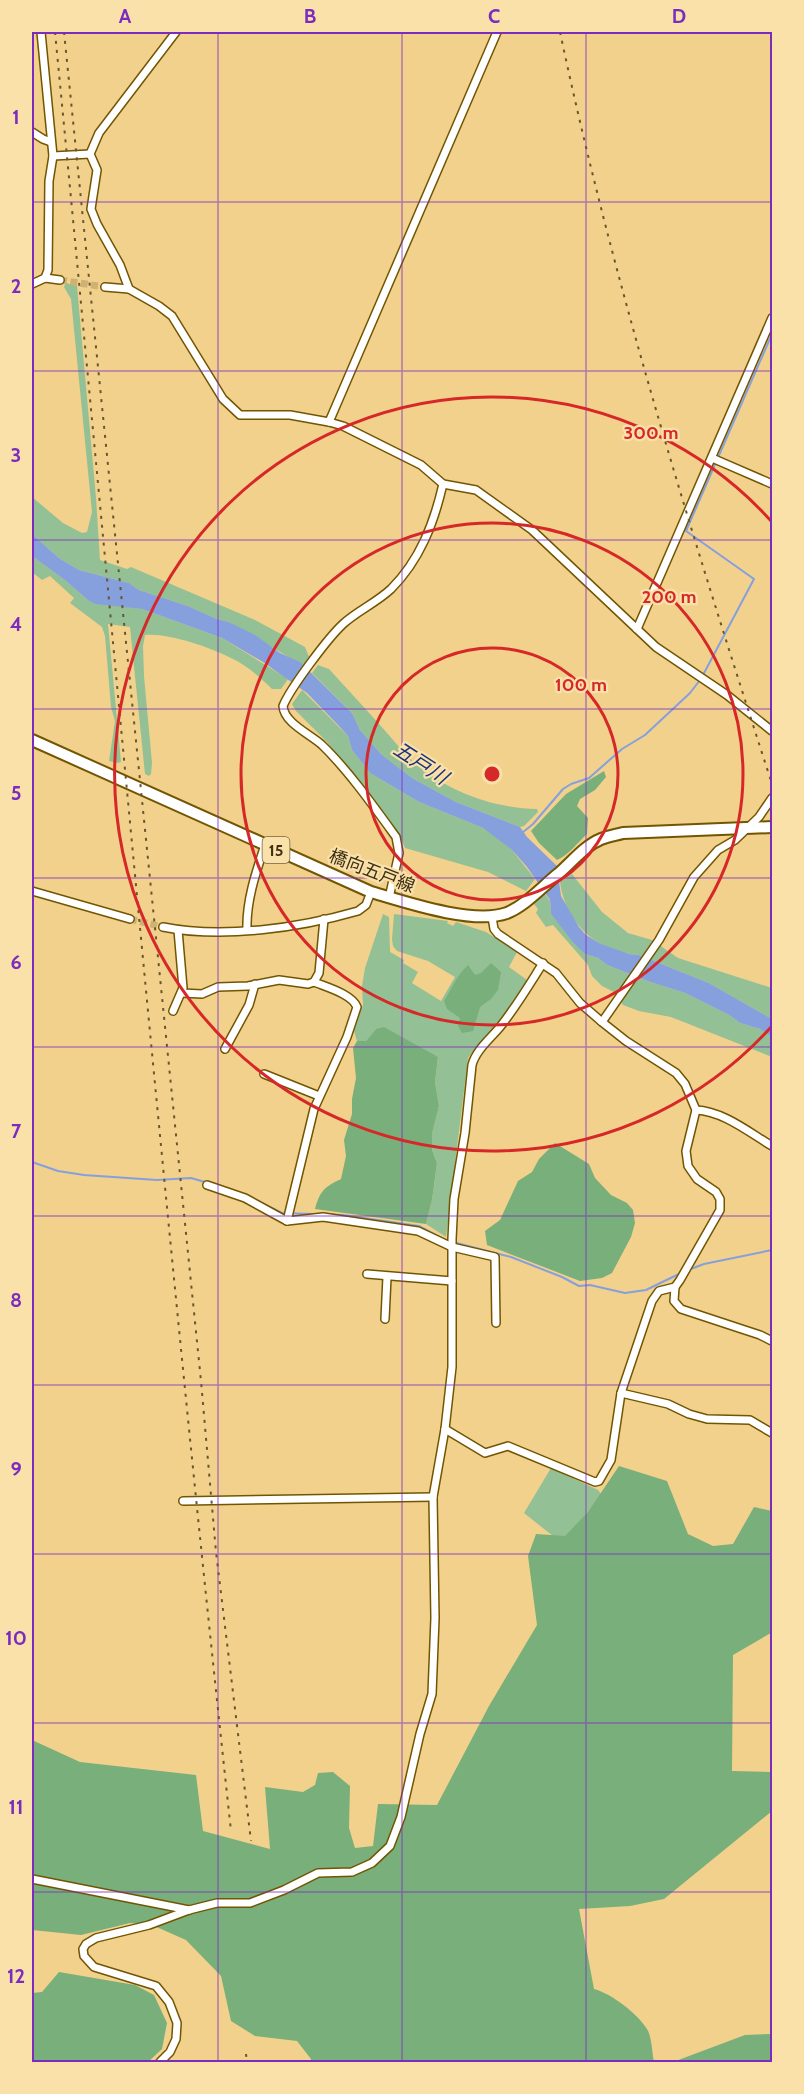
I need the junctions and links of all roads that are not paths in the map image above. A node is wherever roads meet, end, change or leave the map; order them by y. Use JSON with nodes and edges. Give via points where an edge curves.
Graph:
{"nodes":[{"id":1,"x":41,"y":32,"type":"edge"},
{"id":2,"x":176,"y":32,"type":"edge"},
{"id":3,"x":497,"y":32,"type":"edge"},
{"id":4,"x":32,"y":132,"type":"edge"},
{"id":5,"x":51,"y":142,"type":"junction"},
{"id":6,"x":90,"y":154,"type":"junction"},
{"id":7,"x":53,"y":156,"type":"junction"},
{"id":8,"x":45,"y":278,"type":"junction"},
{"id":9,"x":60,"y":280,"type":"tunnel mouth"},
{"id":10,"x":32,"y":285,"type":"edge"},
{"id":11,"x":105,"y":287,"type":"tunnel mouth"},
{"id":12,"x":129,"y":289,"type":"junction"},
{"id":13,"x":772,"y":318,"type":"edge"},
{"id":14,"x":329,"y":422,"type":"junction"},
{"id":15,"x":712,"y":458,"type":"junction"},
{"id":16,"x":443,"y":484,"type":"junction"},
{"id":17,"x":772,"y":484,"type":"edge"},
{"id":18,"x":637,"y":629,"type":"junction"},
{"id":19,"x":772,"y":731,"type":"edge"},
{"id":20,"x":32,"y":740,"type":"edge"},
{"id":21,"x":772,"y":798,"type":"edge"},
{"id":22,"x":772,"y":827,"type":"edge"},
{"id":23,"x":746,"y":830,"type":"junction"},
{"id":24,"x":265,"y":845,"type":"junction"},
{"id":25,"x":32,"y":891,"type":"edge"},
{"id":26,"x":371,"y":892,"type":"junction"},
{"id":27,"x":389,"y":898,"type":"junction"},
{"id":28,"x":492,"y":917,"type":"junction"},
{"id":29,"x":130,"y":919,"type":"tunnel mouth"},
{"id":30,"x":324,"y":919,"type":"junction"},
{"id":31,"x":163,"y":927,"type":"tunnel mouth"},
{"id":32,"x":178,"y":930,"type":"junction"},
{"id":33,"x":247,"y":930,"type":"junction"},
{"id":34,"x":543,"y":963,"type":"junction"},
{"id":35,"x":314,"y":982,"type":"junction"},
{"id":36,"x":255,"y":984,"type":"junction"},
{"id":37,"x":182,"y":993,"type":"junction"},
{"id":38,"x":173,"y":1011,"type":"dead end"},
{"id":39,"x":602,"y":1022,"type":"junction"},
{"id":40,"x":225,"y":1049,"type":"dead end"},
{"id":41,"x":264,"y":1074,"type":"dead end"},
{"id":42,"x":319,"y":1096,"type":"junction"},
{"id":43,"x":696,"y":1110,"type":"junction"},
{"id":44,"x":772,"y":1146,"type":"edge"},
{"id":45,"x":207,"y":1185,"type":"dead end"},
{"id":46,"x":287,"y":1221,"type":"junction"},
{"id":47,"x":452,"y":1247,"type":"junction"},
{"id":48,"x":367,"y":1275,"type":"dead end"},
{"id":49,"x":387,"y":1277,"type":"junction"},
{"id":50,"x":452,"y":1281,"type":"junction"},
{"id":51,"x":675,"y":1287,"type":"junction"},
{"id":52,"x":385,"y":1319,"type":"dead end"},
{"id":53,"x":496,"y":1323,"type":"dead end"},
{"id":54,"x":772,"y":1341,"type":"edge"},
{"id":55,"x":621,"y":1393,"type":"junction"},
{"id":56,"x":446,"y":1429,"type":"junction"},
{"id":57,"x":772,"y":1433,"type":"edge"},
{"id":58,"x":433,"y":1497,"type":"junction"},
{"id":59,"x":183,"y":1501,"type":"dead end"},
{"id":60,"x":32,"y":1879,"type":"edge"},
{"id":61,"x":189,"y":1910,"type":"junction"},
{"id":62,"x":160,"y":2062,"type":"edge"}],
"edges":[{"from":1,"to":5,"type":"street"},
{"from":2,"to":6,"type":"street","via":[[99,133]]},
{"from":3,"to":14,"type":"street"},
{"from":4,"to":5,"type":"street"},
{"from":5,"to":7,"type":"street"},
{"from":6,"to":7,"type":"street"},
{"from":6,"to":12,"type":"street","via":[[97,170],[91,209]]},
{"from":7,"to":8,"type":"street"},
{"from":8,"to":9,"type":"street"},
{"from":8,"to":10,"type":"street"},
{"from":11,"to":12,"type":"street"},
{"from":12,"to":14,"type":"street","via":[[172,316],[223,399],[240,415],[290,415]]},
{"from":13,"to":15,"type":"street"},
{"from":14,"to":16,"type":"street","via":[[421,465]]},
{"from":15,"to":17,"type":"street"},
{"from":15,"to":18,"type":"street"},
{"from":16,"to":18,"type":"street","via":[[471,487],[497,502]]},
{"from":16,"to":27,"type":"street","via":[[426,540],[410,565],[377,601],[342,625],[283,706],[291,721],[322,745],[396,837],[399,853]]},
{"from":18,"to":19,"type":"street"},
{"from":20,"to":24,"type":"main road","name":"橋向五戸線","number":"15"},
{"from":21,"to":23,"type":"street"},
{"from":22,"to":23,"type":"main road","name":"橋向五戸線","number":"15"},
{"from":23,"to":28,"type":"main road","name":"橋向五戸線","number":"15","via":[[623,833],[601,838],[527,900]]},
{"from":23,"to":39,"type":"street","via":[[718,850],[694,877],[659,940]]},
{"from":24,"to":26,"type":"main road","name":"橋向五戸線","number":"15"},
{"from":24,"to":33,"type":"street","via":[[255,874]]},
{"from":25,"to":29,"type":"street"},
{"from":26,"to":27,"type":"main road","name":"橋向五戸線","number":"15"},
{"from":26,"to":30,"type":"street","via":[[366,905],[358,911]]},
{"from":27,"to":28,"type":"main road","name":"橋向五戸線","number":"15","via":[[452,913]]},
{"from":28,"to":34,"type":"street","via":[[498,934]]},
{"from":30,"to":33,"type":"street"},
{"from":30,"to":35,"type":"street","via":[[319,973]]},
{"from":31,"to":32,"type":"street"},
{"from":32,"to":33,"type":"street"},
{"from":32,"to":37,"type":"street"},
{"from":34,"to":39,"type":"street"},
{"from":34,"to":47,"type":"street","via":[[520,1001],[474,1056],[454,1199]]},
{"from":35,"to":36,"type":"street","via":[[279,980]]},
{"from":35,"to":42,"type":"street","via":[[349,998],[357,1007]]},
{"from":36,"to":37,"type":"street","via":[[218,987],[202,994]]},
{"from":36,"to":40,"type":"street","via":[[249,1005]]},
{"from":37,"to":38,"type":"street"},
{"from":39,"to":43,"type":"street","via":[[676,1073]]},
{"from":41,"to":42,"type":"street"},
{"from":42,"to":46,"type":"street"},
{"from":43,"to":44,"type":"street","via":[[720,1116]]},
{"from":43,"to":51,"type":"street","via":[[687,1144],[688,1166],[697,1179],[716,1192],[720,1210]]},
{"from":45,"to":46,"type":"street","via":[[245,1197]]},
{"from":46,"to":47,"type":"street","via":[[344,1219],[418,1231]]},
{"from":47,"to":50,"type":"street"},
{"from":47,"to":53,"type":"street","via":[[495,1257]]},
{"from":48,"to":49,"type":"street"},
{"from":49,"to":50,"type":"street"},
{"from":49,"to":52,"type":"street"},
{"from":50,"to":56,"type":"street","via":[[452,1368]]},
{"from":51,"to":54,"type":"street","via":[[674,1301],[681,1309]]},
{"from":51,"to":55,"type":"street","via":[[658,1291],[652,1301]]},
{"from":55,"to":56,"type":"street","via":[[611,1460],[596,1482],[508,1446],[485,1453]]},
{"from":55,"to":57,"type":"street","via":[[668,1404],[706,1419],[750,1420]]},
{"from":56,"to":58,"type":"street"},
{"from":58,"to":59,"type":"street"},
{"from":58,"to":61,"type":"street","via":[[432,1694],[390,1846],[372,1863],[352,1872],[318,1873],[250,1903],[217,1903]]},
{"from":60,"to":61,"type":"street"},
{"from":61,"to":62,"type":"street","via":[[96,1938],[83,1950],[94,1967],[156,1986],[169,2002],[177,2024],[176,2038]]}]}
